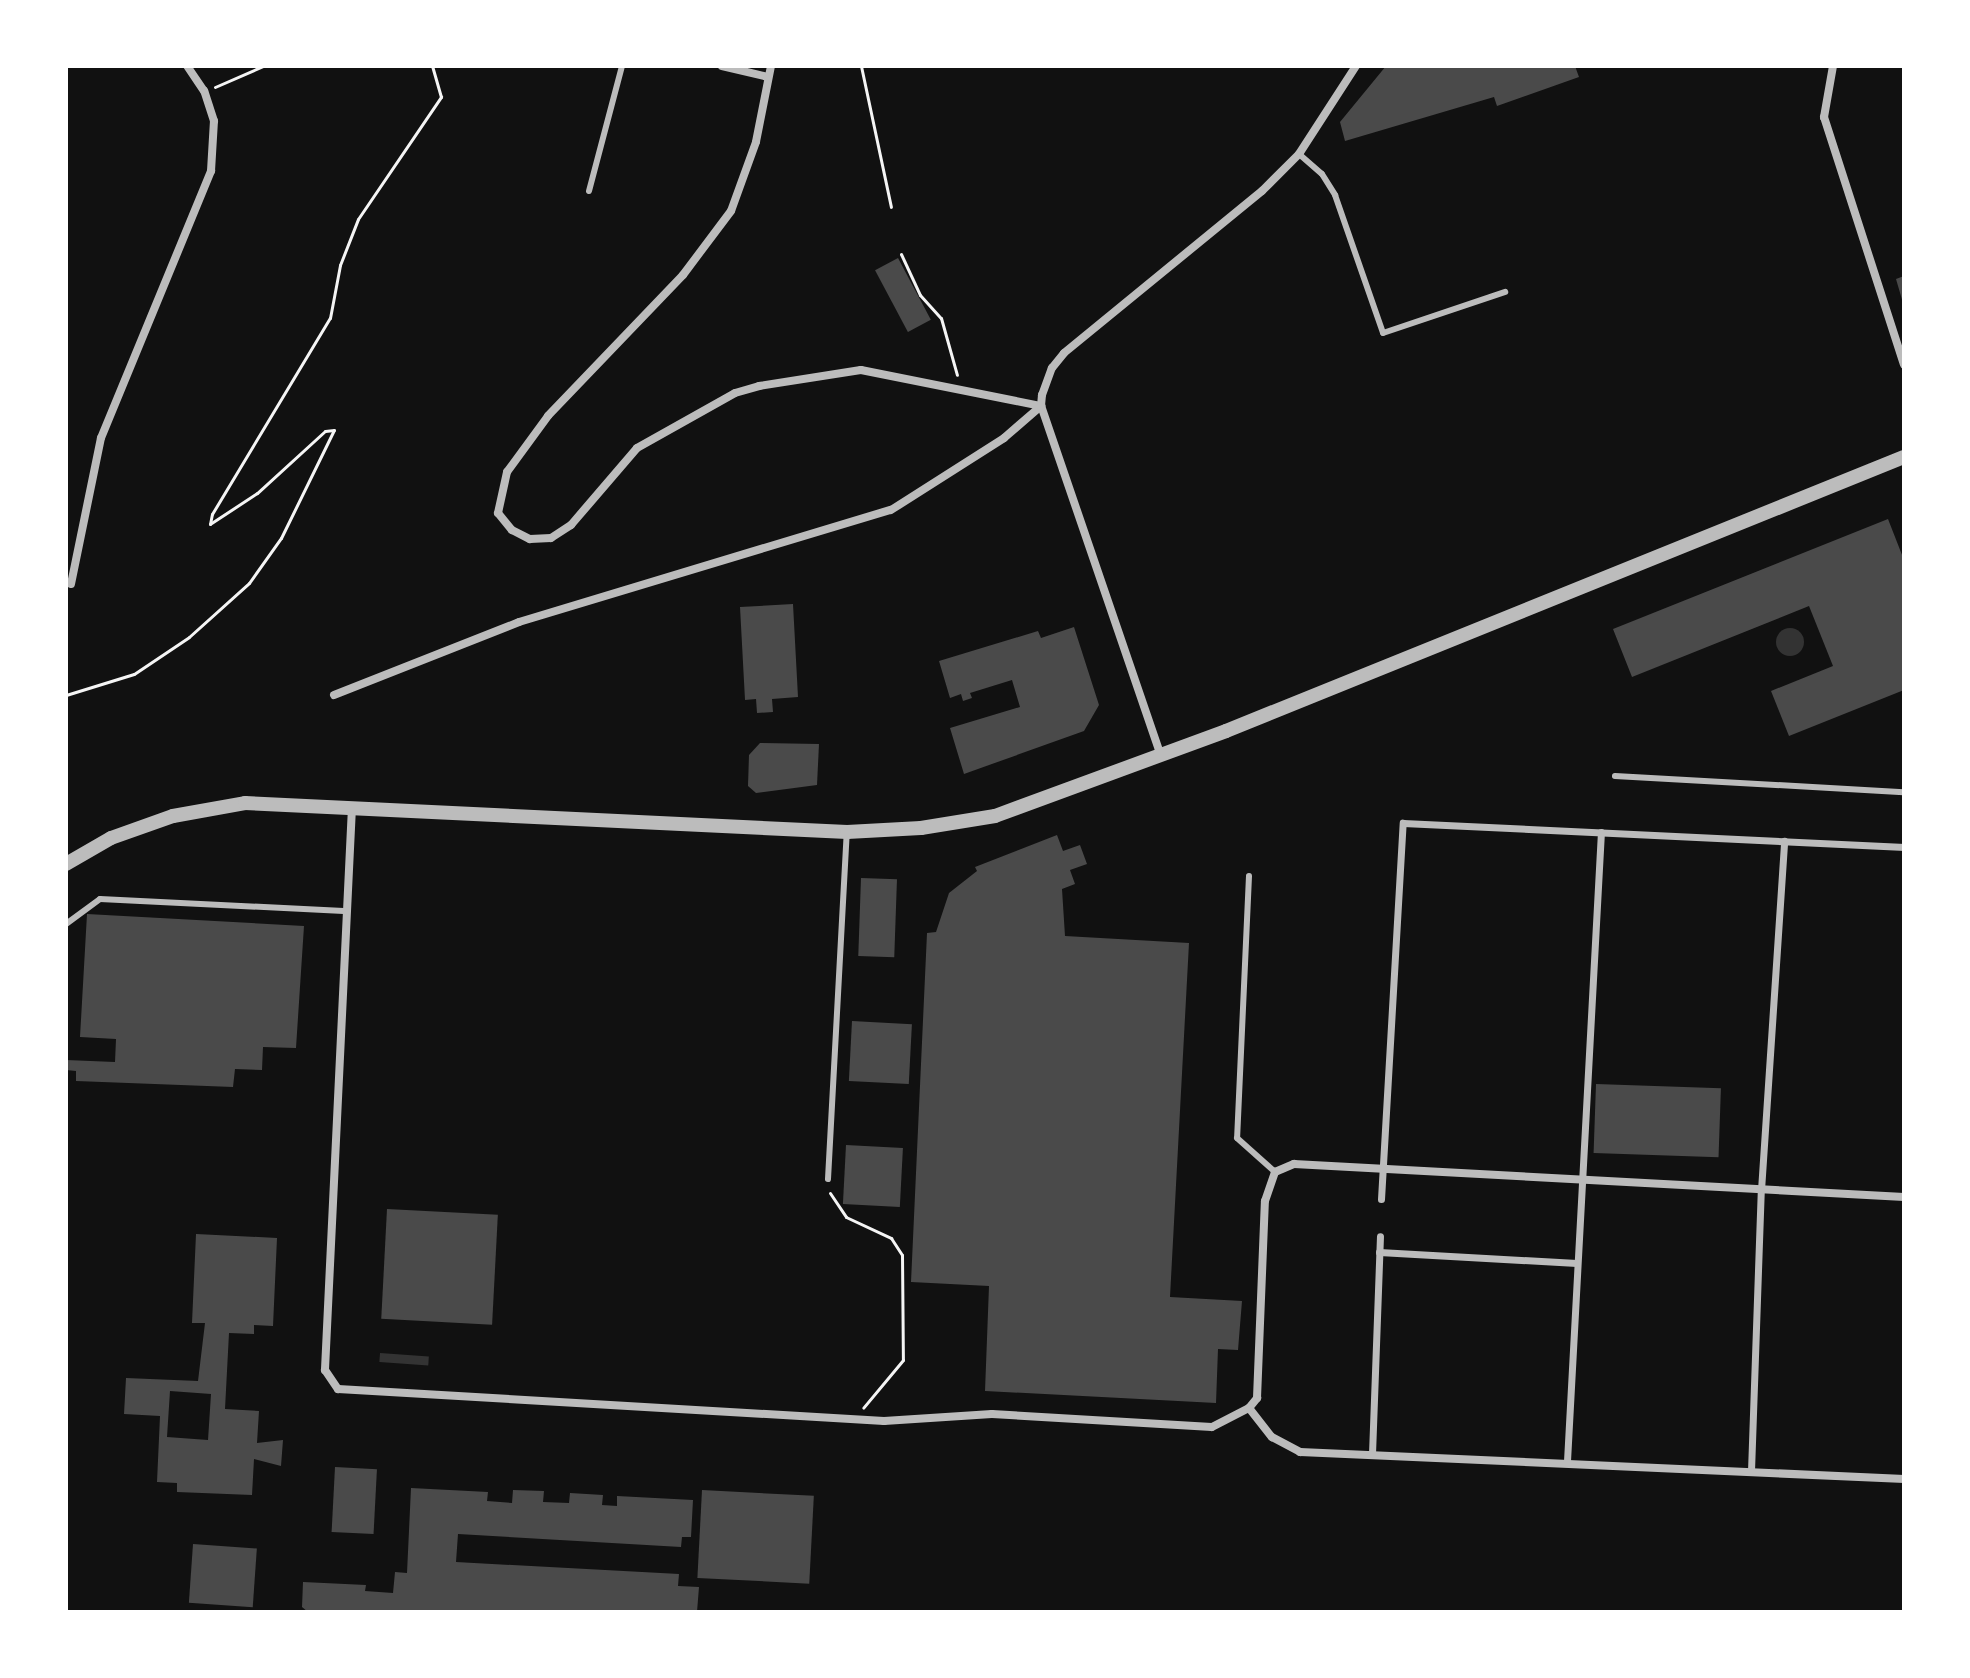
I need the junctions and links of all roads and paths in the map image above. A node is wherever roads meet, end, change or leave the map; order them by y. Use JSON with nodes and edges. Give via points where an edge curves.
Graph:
{"nodes":[{"id":1,"x":187,"y":66,"type":"edge"},
{"id":2,"x":263,"y":66,"type":"edge"},
{"id":3,"x":432,"y":66,"type":"edge"},
{"id":4,"x":622,"y":66,"type":"edge"},
{"id":5,"x":722,"y":66,"type":"edge"},
{"id":6,"x":771,"y":66,"type":"edge"},
{"id":7,"x":861,"y":66,"type":"edge"},
{"id":8,"x":1356,"y":66,"type":"edge"},
{"id":9,"x":1833,"y":66,"type":"edge"},
{"id":10,"x":768,"y":77,"type":"junction"},
{"id":11,"x":204,"y":91,"type":"junction"},
{"id":12,"x":1299,"y":154,"type":"junction"},
{"id":13,"x":589,"y":191,"type":"dead end"},
{"id":14,"x":891,"y":207,"type":"dead end"},
{"id":15,"x":901,"y":254,"type":"dead end"},
{"id":16,"x":1505,"y":292,"type":"dead end"},
{"id":17,"x":1904,"y":364,"type":"edge"},
{"id":18,"x":958,"y":379,"type":"dead end"},
{"id":19,"x":1041,"y":406,"type":"junction"},
{"id":20,"x":1904,"y":457,"type":"edge"},
{"id":21,"x":71,"y":584,"type":"dead end"},
{"id":22,"x":66,"y":695,"type":"edge"},
{"id":23,"x":334,"y":695,"type":"dead end"},
{"id":24,"x":1161,"y":756,"type":"junction"},
{"id":25,"x":1615,"y":776,"type":"dead end"},
{"id":26,"x":1904,"y":792,"type":"edge"},
{"id":27,"x":352,"y":806,"type":"junction"},
{"id":28,"x":847,"y":832,"type":"junction"},
{"id":29,"x":1601,"y":832,"type":"junction"},
{"id":30,"x":1784,"y":841,"type":"junction"},
{"id":31,"x":1904,"y":847,"type":"edge"},
{"id":32,"x":66,"y":864,"type":"edge"},
{"id":33,"x":1249,"y":876,"type":"dead end"},
{"id":34,"x":344,"y":911,"type":"junction"},
{"id":35,"x":66,"y":924,"type":"edge"},
{"id":36,"x":1383,"y":1169,"type":"junction"},
{"id":37,"x":1275,"y":1172,"type":"junction"},
{"id":38,"x":828,"y":1179,"type":"joint"},
{"id":39,"x":1582,"y":1180,"type":"junction"},
{"id":40,"x":1761,"y":1190,"type":"junction"},
{"id":41,"x":1904,"y":1197,"type":"edge"},
{"id":42,"x":1381,"y":1199,"type":"dead end"},
{"id":43,"x":1380,"y":1236,"type":"dead end"},
{"id":44,"x":1379,"y":1252,"type":"junction"},
{"id":45,"x":1577,"y":1263,"type":"junction"},
{"id":46,"x":1249,"y":1408,"type":"junction"},
{"id":47,"x":863,"y":1420,"type":"junction"},
{"id":48,"x":1372,"y":1454,"type":"junction"},
{"id":49,"x":1567,"y":1461,"type":"junction"},
{"id":50,"x":1751,"y":1471,"type":"junction"},
{"id":51,"x":1904,"y":1479,"type":"edge"}],
"edges":[{"from":1,"to":11,"type":"street"},
{"from":2,"to":11,"type":"path"},
{"from":3,"to":22,"type":"path","via":[[441,97],[358,219],[340,265],[330,318],[212,514],[210,524],[257,493],[325,431],[334,430],[281,538],[249,583],[189,637],[134,674]]},
{"from":4,"to":13,"type":"lane"},
{"from":5,"to":10,"type":"street"},
{"from":6,"to":10,"type":"street"},
{"from":7,"to":14,"type":"path"},
{"from":8,"to":12,"type":"street"},
{"from":9,"to":17,"type":"street","via":[[1824,117]]},
{"from":10,"to":19,"type":"street","via":[[756,142],[731,211],[683,275],[578,380],[507,472],[498,513],[512,530],[530,539],[551,538],[571,525],[637,448],[735,393],[759,386],[861,370]]},
{"from":11,"to":21,"type":"street","via":[[214,121],[211,171],[101,438]]},
{"from":12,"to":16,"type":"lane","via":[[1322,174],[1335,195],[1383,333]]},
{"from":12,"to":19,"type":"street","via":[[1262,191],[1064,353],[1052,368]]},
{"from":15,"to":18,"type":"path","via":[[920,295],[941,318]]},
{"from":19,"to":23,"type":"street","via":[[1004,438],[891,510],[519,622]]},
{"from":19,"to":24,"type":"street"},
{"from":20,"to":24,"type":"street"},
{"from":24,"to":28,"type":"street","via":[[995,816]]},
{"from":25,"to":26,"type":"lane"},
{"from":27,"to":28,"type":"street"},
{"from":27,"to":32,"type":"street","via":[[245,803],[212,808],[111,838]]},
{"from":27,"to":34,"type":"street"},
{"from":28,"to":38,"type":"lane"},
{"from":29,"to":30,"type":"street"},
{"from":29,"to":36,"type":"street","via":[[1403,823]]},
{"from":29,"to":39,"type":"street"},
{"from":30,"to":31,"type":"street"},
{"from":30,"to":40,"type":"street"},
{"from":33,"to":37,"type":"lane","via":[[1237,1138]]},
{"from":34,"to":35,"type":"lane","via":[[100,899]]},
{"from":34,"to":47,"type":"street","via":[[325,1370],[332,1385],[345,1391]]},
{"from":36,"to":37,"type":"street","via":[[1294,1164]]},
{"from":36,"to":39,"type":"street"},
{"from":36,"to":42,"type":"street"},
{"from":37,"to":46,"type":"street","via":[[1265,1201],[1257,1398]]},
{"from":38,"to":47,"type":"path","via":[[831,1200],[846,1217],[891,1238],[902,1255],[903,1360],[894,1377],[864,1405]]},
{"from":39,"to":40,"type":"street"},
{"from":39,"to":45,"type":"street"},
{"from":40,"to":41,"type":"street"},
{"from":40,"to":50,"type":"street"},
{"from":43,"to":44,"type":"street"},
{"from":44,"to":45,"type":"street"},
{"from":44,"to":48,"type":"street"},
{"from":45,"to":49,"type":"street"},
{"from":46,"to":47,"type":"street","via":[[1212,1427],[992,1414]]},
{"from":46,"to":48,"type":"street","via":[[1272,1437],[1300,1452]]},
{"from":48,"to":49,"type":"street"},
{"from":49,"to":50,"type":"street"},
{"from":50,"to":51,"type":"street"}]}
